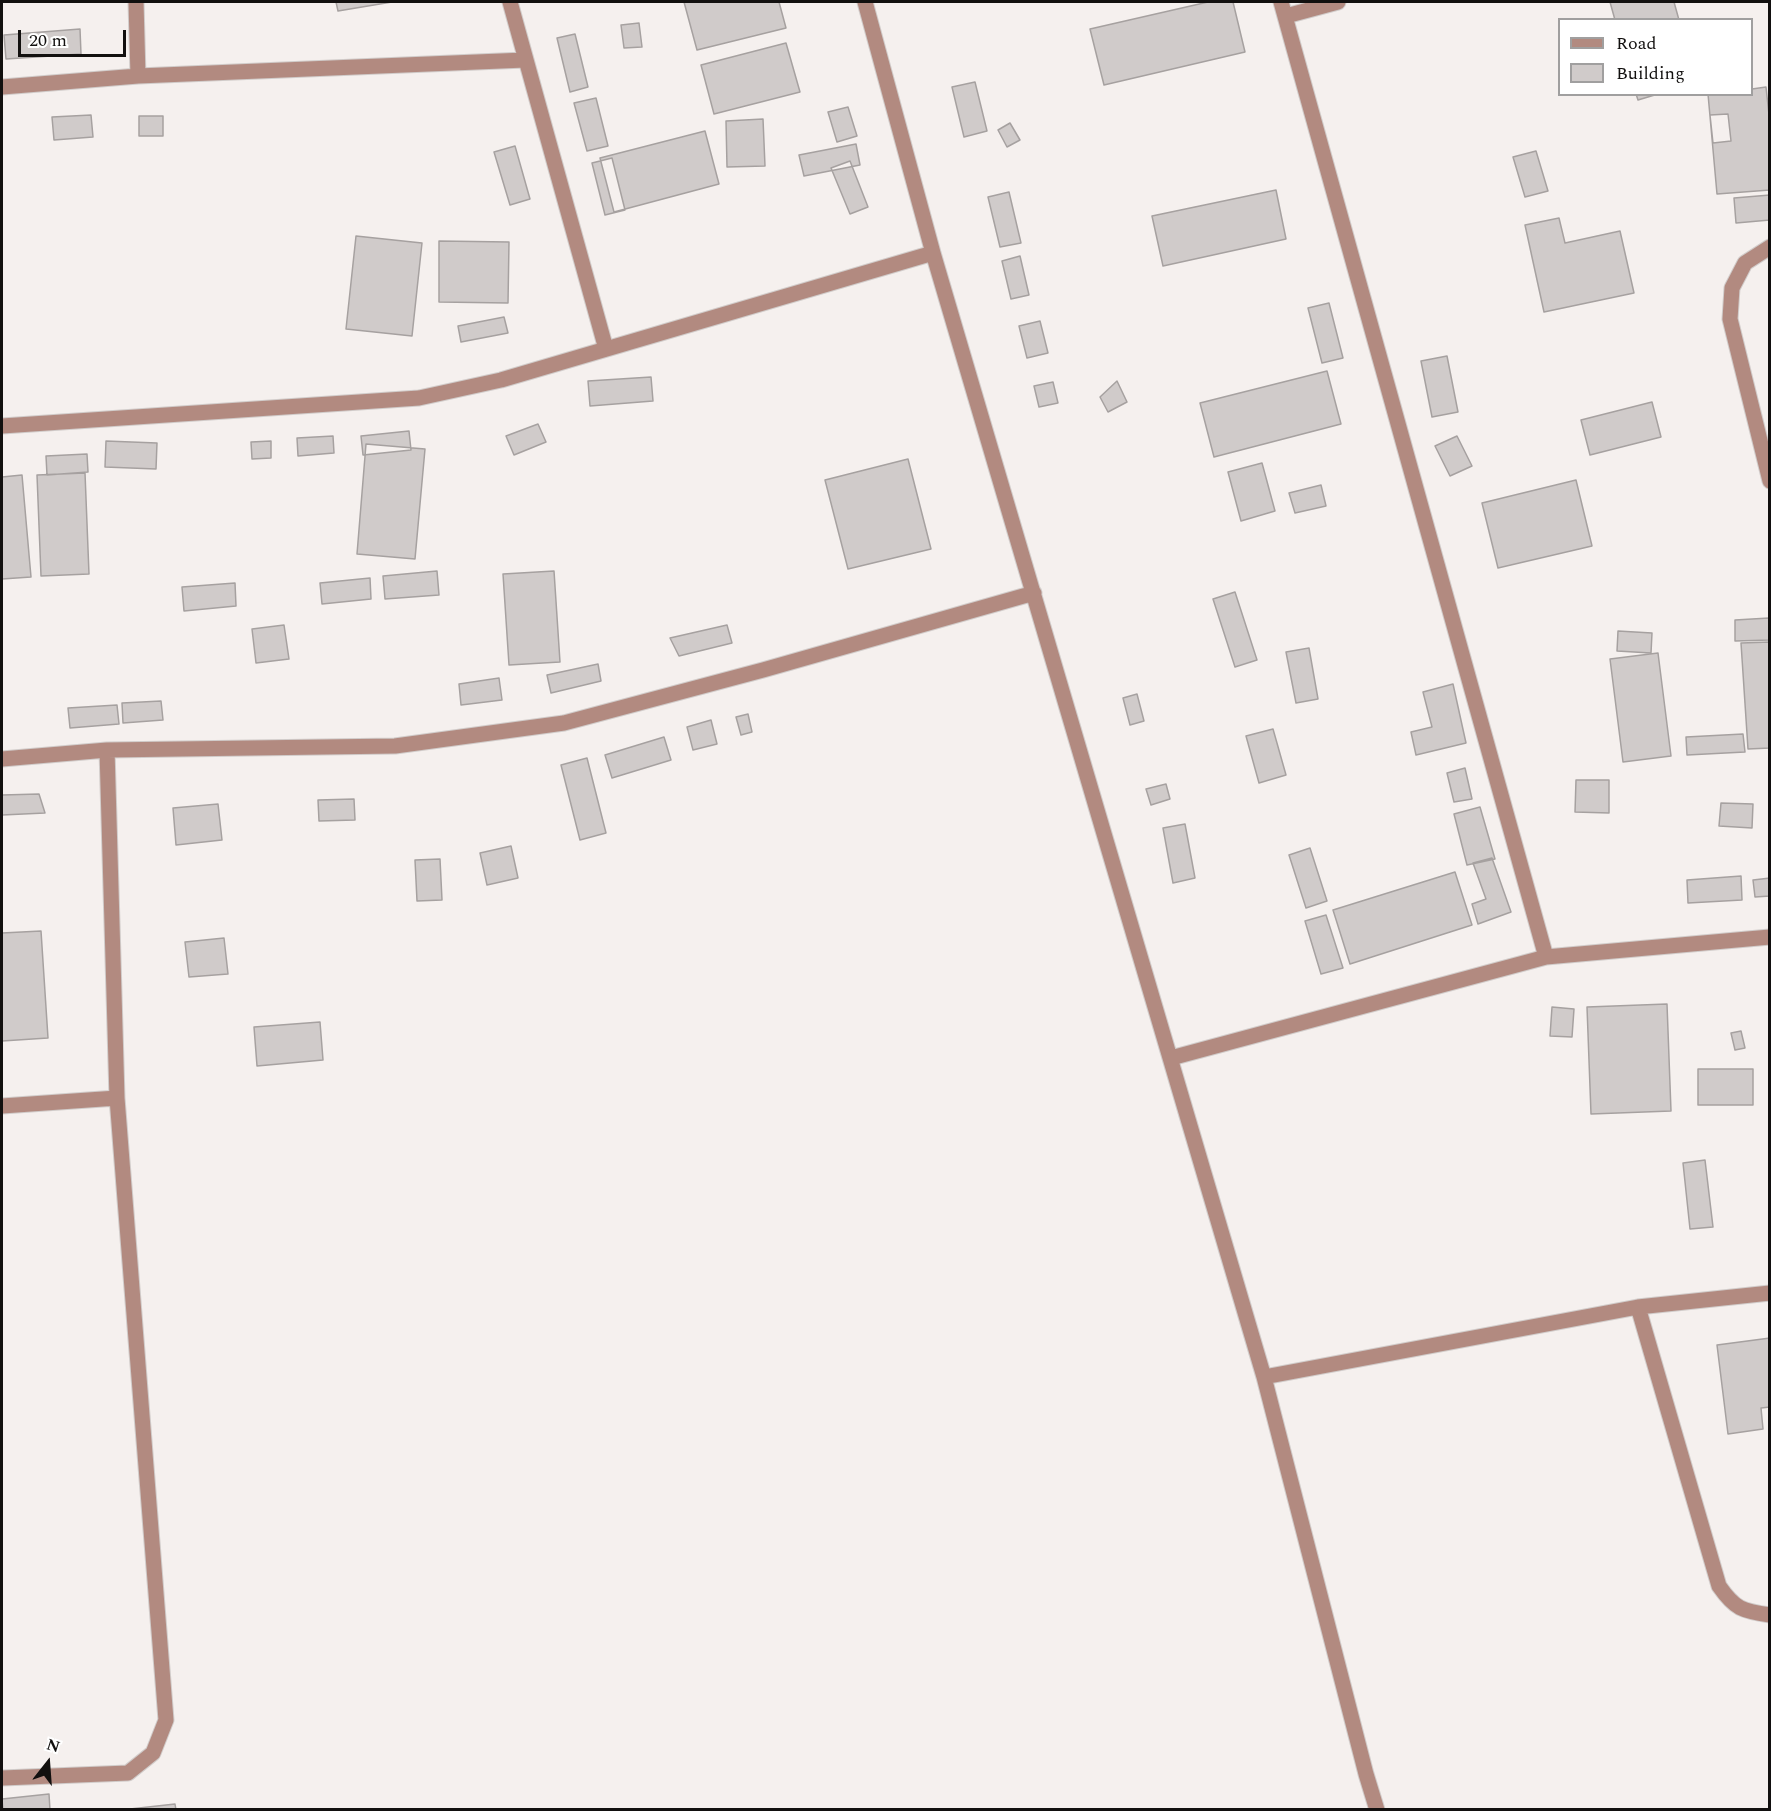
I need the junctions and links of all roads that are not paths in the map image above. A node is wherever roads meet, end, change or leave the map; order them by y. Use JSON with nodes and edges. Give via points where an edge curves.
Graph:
{"nodes":[{"id":1,"x":136,"y":2,"type":"edge"},
{"id":2,"x":510,"y":2,"type":"edge"},
{"id":3,"x":864,"y":2,"type":"edge"},
{"id":4,"x":1338,"y":2,"type":"edge"},
{"id":5,"x":1284,"y":9,"type":"edge"},
{"id":6,"x":525,"y":60,"type":"junction"},
{"id":7,"x":138,"y":76,"type":"junction"},
{"id":8,"x":2,"y":87,"type":"edge"},
{"id":9,"x":1770,"y":247,"type":"edge"},
{"id":10,"x":933,"y":253,"type":"junction"},
{"id":11,"x":606,"y":349,"type":"junction"},
{"id":12,"x":2,"y":426,"type":"edge"},
{"id":13,"x":1770,"y":481,"type":"edge"},
{"id":14,"x":1034,"y":593,"type":"junction"},
{"id":15,"x":107,"y":750,"type":"junction"},
{"id":16,"x":2,"y":759,"type":"edge"},
{"id":17,"x":1770,"y":937,"type":"edge"},
{"id":18,"x":1546,"y":957,"type":"junction"},
{"id":19,"x":1171,"y":1058,"type":"junction"},
{"id":20,"x":117,"y":1098,"type":"junction"},
{"id":21,"x":2,"y":1106,"type":"edge"},
{"id":22,"x":1770,"y":1293,"type":"edge"},
{"id":23,"x":1638,"y":1307,"type":"junction"},
{"id":24,"x":1264,"y":1377,"type":"junction"},
{"id":25,"x":1770,"y":1615,"type":"edge"},
{"id":26,"x":2,"y":1778,"type":"edge"},
{"id":27,"x":1377,"y":1809,"type":"edge"}],
"edges":[{"from":1,"to":7,"type":"street"},
{"from":2,"to":6,"type":"street"},
{"from":3,"to":10,"type":"street"},
{"from":4,"to":5,"type":"street"},
{"from":5,"to":18,"type":"street"},
{"from":6,"to":7,"type":"street"},
{"from":6,"to":11,"type":"street"},
{"from":7,"to":8,"type":"street"},
{"from":9,"to":13,"type":"street","via":[[1745,263],[1732,288],[1730,319]]},
{"from":10,"to":11,"type":"street"},
{"from":10,"to":14,"type":"street"},
{"from":11,"to":12,"type":"street","via":[[501,380],[419,398]]},
{"from":14,"to":15,"type":"street","via":[[564,723],[395,746]]},
{"from":14,"to":19,"type":"street"},
{"from":15,"to":16,"type":"street"},
{"from":15,"to":20,"type":"street"},
{"from":17,"to":18,"type":"street"},
{"from":18,"to":19,"type":"street"},
{"from":19,"to":24,"type":"street"},
{"from":20,"to":21,"type":"street"},
{"from":20,"to":26,"type":"street","via":[[166,1720],[153,1753],[128,1773]]},
{"from":22,"to":23,"type":"street"},
{"from":23,"to":24,"type":"street"},
{"from":23,"to":25,"type":"street","via":[[1719,1586],[1731,1603],[1751,1613]]},
{"from":24,"to":27,"type":"street"}]}
